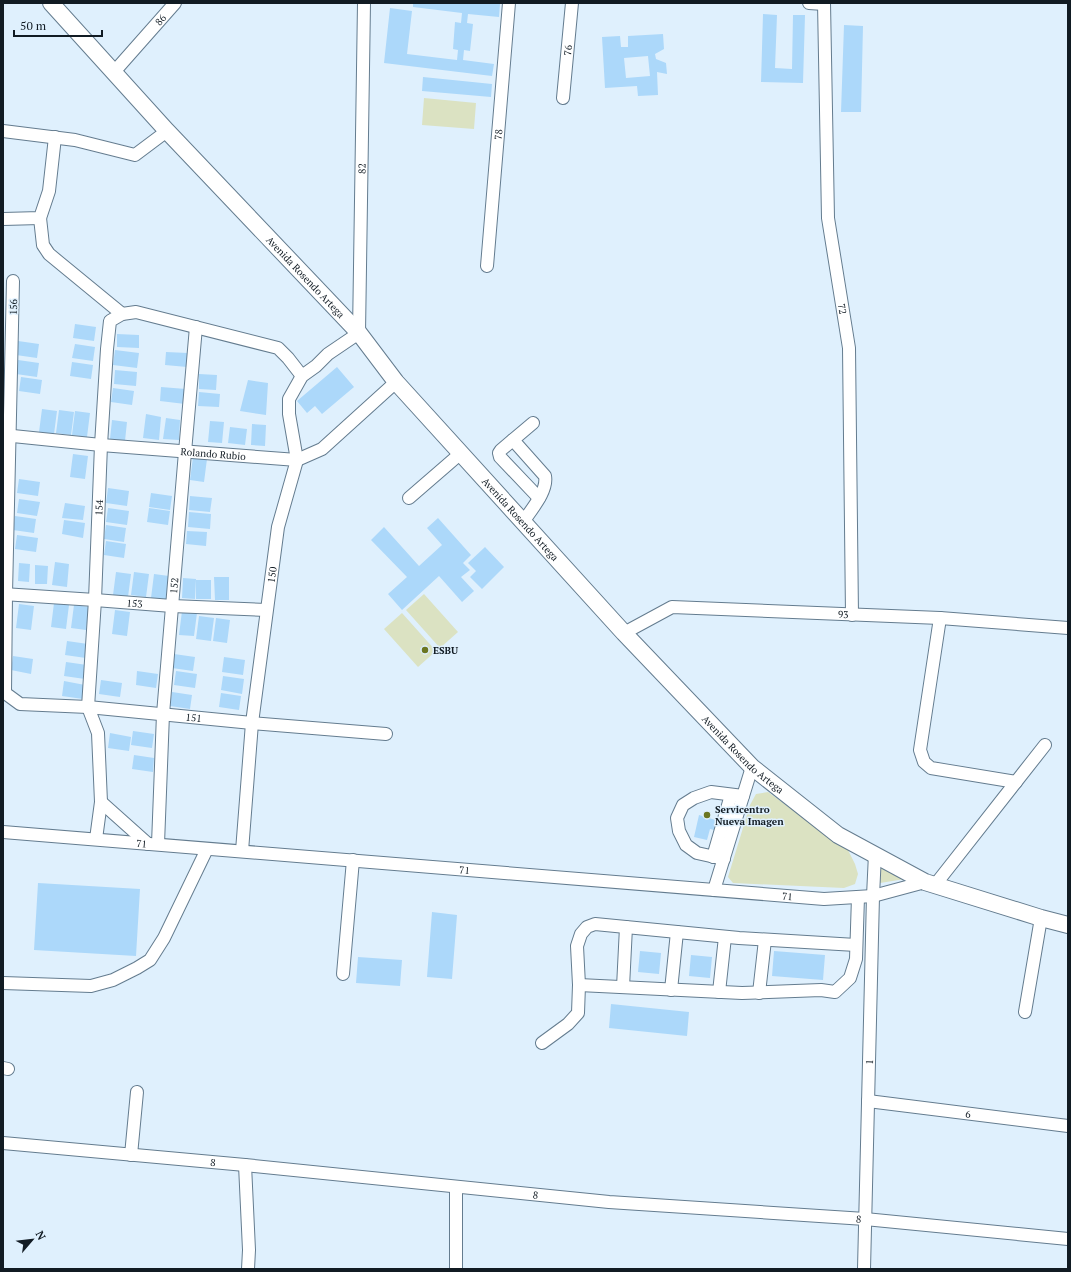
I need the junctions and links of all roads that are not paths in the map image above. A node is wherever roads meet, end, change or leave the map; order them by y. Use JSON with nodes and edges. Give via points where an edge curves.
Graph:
{"nodes":[{"id":1,"x":52,"y":3,"type":"edge"},
{"id":2,"x":175,"y":3,"type":"edge"},
{"id":3,"x":364,"y":3,"type":"edge"},
{"id":4,"x":509,"y":3,"type":"edge"},
{"id":5,"x":572,"y":3,"type":"edge"},
{"id":6,"x":809,"y":3,"type":"edge"},
{"id":7,"x":824,"y":3,"type":"edge"},
{"id":8,"x":114,"y":72,"type":"junction"},
{"id":9,"x":563,"y":98,"type":"dead end"},
{"id":10,"x":3,"y":131,"type":"edge"},
{"id":11,"x":168,"y":131,"type":"junction"},
{"id":12,"x":55,"y":137,"type":"junction"},
{"id":13,"x":40,"y":218,"type":"junction"},
{"id":14,"x":3,"y":219,"type":"edge"},
{"id":15,"x":487,"y":266,"type":"dead end"},
{"id":16,"x":13,"y":280,"type":"dead end"},
{"id":17,"x":122,"y":314,"type":"junction"},
{"id":18,"x":196,"y":327,"type":"junction"},
{"id":19,"x":359,"y":333,"type":"junction"},
{"id":20,"x":302,"y":376,"type":"junction"},
{"id":21,"x":396,"y":382,"type":"junction"},
{"id":22,"x":533,"y":423,"type":"dead end"},
{"id":23,"x":6,"y":435,"type":"edge"},
{"id":24,"x":513,"y":440,"type":"junction"},
{"id":25,"x":101,"y":445,"type":"junction"},
{"id":26,"x":185,"y":452,"type":"junction"},
{"id":27,"x":460,"y":453,"type":"junction"},
{"id":28,"x":297,"y":460,"type":"junction"},
{"id":29,"x":409,"y":498,"type":"dead end"},
{"id":30,"x":539,"y":498,"type":"junction"},
{"id":31,"x":523,"y":522,"type":"junction"},
{"id":32,"x":4,"y":594,"type":"edge"},
{"id":33,"x":95,"y":600,"type":"junction"},
{"id":34,"x":172,"y":606,"type":"junction"},
{"id":35,"x":266,"y":610,"type":"junction"},
{"id":36,"x":852,"y":615,"type":"junction"},
{"id":37,"x":940,"y":618,"type":"junction"},
{"id":38,"x":1068,"y":628,"type":"edge"},
{"id":39,"x":624,"y":633,"type":"junction"},
{"id":40,"x":5,"y":693,"type":"joint"},
{"id":41,"x":88,"y":707,"type":"junction"},
{"id":42,"x":163,"y":714,"type":"junction"},
{"id":43,"x":252,"y":723,"type":"junction"},
{"id":44,"x":386,"y":734,"type":"dead end"},
{"id":45,"x":1045,"y":745,"type":"dead end"},
{"id":46,"x":752,"y":767,"type":"junction"},
{"id":47,"x":1016,"y":782,"type":"junction"},
{"id":48,"x":737,"y":795,"type":"junction"},
{"id":49,"x":101,"y":802,"type":"junction"},
{"id":50,"x":3,"y":832,"type":"edge"},
{"id":51,"x":96,"y":840,"type":"junction"},
{"id":52,"x":153,"y":844,"type":"junction"},
{"id":53,"x":207,"y":849,"type":"junction"},
{"id":54,"x":242,"y":851,"type":"junction"},
{"id":55,"x":875,"y":854,"type":"junction"},
{"id":56,"x":718,"y":858,"type":"junction"},
{"id":57,"x":353,"y":860,"type":"junction"},
{"id":58,"x":930,"y":884,"type":"junction"},
{"id":59,"x":714,"y":890,"type":"junction"},
{"id":60,"x":872,"y":896,"type":"junction"},
{"id":61,"x":858,"y":897,"type":"junction"},
{"id":62,"x":1040,"y":918,"type":"junction"},
{"id":63,"x":1068,"y":925,"type":"edge"},
{"id":64,"x":626,"y":927,"type":"junction"},
{"id":65,"x":677,"y":932,"type":"junction"},
{"id":66,"x":726,"y":937,"type":"junction"},
{"id":67,"x":765,"y":940,"type":"junction"},
{"id":68,"x":856,"y":945,"type":"junction"},
{"id":69,"x":343,"y":974,"type":"dead end"},
{"id":70,"x":3,"y":983,"type":"edge"},
{"id":71,"x":579,"y":985,"type":"junction"},
{"id":72,"x":622,"y":987,"type":"junction"},
{"id":73,"x":671,"y":990,"type":"junction"},
{"id":74,"x":719,"y":992,"type":"junction"},
{"id":75,"x":759,"y":993,"type":"junction"},
{"id":76,"x":1025,"y":1012,"type":"dead end"},
{"id":77,"x":542,"y":1043,"type":"dead end"},
{"id":78,"x":137,"y":1092,"type":"dead end"},
{"id":79,"x":868,"y":1102,"type":"junction"},
{"id":80,"x":1068,"y":1126,"type":"edge"},
{"id":81,"x":3,"y":1143,"type":"edge"},
{"id":82,"x":131,"y":1155,"type":"junction"},
{"id":83,"x":245,"y":1165,"type":"junction"},
{"id":84,"x":456,"y":1187,"type":"junction"},
{"id":85,"x":865,"y":1219,"type":"junction"},
{"id":86,"x":1068,"y":1239,"type":"edge"},
{"id":87,"x":248,"y":1269,"type":"edge"},
{"id":88,"x":456,"y":1269,"type":"edge"},
{"id":89,"x":864,"y":1269,"type":"edge"}],
"edges":[{"from":1,"to":8,"type":"main road","name":"Avenida Rosendo Artega"},
{"from":2,"to":8,"type":"street","name":"86"},
{"from":3,"to":19,"type":"street","name":"82"},
{"from":4,"to":15,"type":"street","name":"78"},
{"from":5,"to":9,"type":"street","name":"76"},
{"from":6,"to":7,"type":"street"},
{"from":7,"to":36,"type":"street","name":"72","via":[[828,218],[849,348]]},
{"from":8,"to":11,"type":"main road","name":"Avenida Rosendo Artega"},
{"from":10,"to":12,"type":"street"},
{"from":11,"to":12,"type":"street","via":[[135,155]]},
{"from":11,"to":19,"type":"main road","name":"Avenida Rosendo Artega"},
{"from":12,"to":13,"type":"street","via":[[49,191]]},
{"from":13,"to":14,"type":"street"},
{"from":13,"to":17,"type":"street","via":[[43,245],[49,254]]},
{"from":16,"to":23,"type":"street","name":"156"},
{"from":17,"to":18,"type":"street","via":[[136,312]]},
{"from":17,"to":25,"type":"street","name":"154","via":[[110,321]]},
{"from":18,"to":20,"type":"street","via":[[278,348]]},
{"from":18,"to":26,"type":"street","name":"152"},
{"from":19,"to":20,"type":"street","name":"150"},
{"from":19,"to":21,"type":"main road","name":"Avenida Rosendo Artega"},
{"from":20,"to":28,"type":"street","name":"150","via":[[289,399]]},
{"from":21,"to":27,"type":"main road","name":"Avenida Rosendo Artega"},
{"from":21,"to":28,"type":"street","name":"Rolando Rubio","via":[[322,449]]},
{"from":22,"to":24,"type":"street"},
{"from":23,"to":25,"type":"street","name":"Rolando Rubio"},
{"from":23,"to":32,"type":"street","name":"156"},
{"from":24,"to":30,"type":"street","via":[[545,476],[546,480]]},
{"from":24,"to":30,"type":"street","via":[[501,450],[500,457]]},
{"from":25,"to":26,"type":"street","name":"Rolando Rubio"},
{"from":25,"to":33,"type":"street","name":"154"},
{"from":26,"to":28,"type":"street","name":"Rolando Rubio"},
{"from":26,"to":34,"type":"street","name":"152"},
{"from":27,"to":29,"type":"street"},
{"from":27,"to":31,"type":"main road","name":"Avenida Rosendo Artega"},
{"from":28,"to":35,"type":"street","name":"150","via":[[278,527]]},
{"from":30,"to":31,"type":"street"},
{"from":31,"to":39,"type":"main road","name":"Avenida Rosendo Artega"},
{"from":32,"to":33,"type":"street","name":"153"},
{"from":32,"to":40,"type":"street","name":"156"},
{"from":33,"to":34,"type":"street","name":"153"},
{"from":33,"to":41,"type":"street","name":"154"},
{"from":34,"to":35,"type":"street","name":"153"},
{"from":34,"to":42,"type":"street","name":"152"},
{"from":35,"to":43,"type":"street","name":"150"},
{"from":36,"to":37,"type":"street","name":"93"},
{"from":36,"to":39,"type":"street","name":"93","via":[[672,607]]},
{"from":37,"to":38,"type":"street","name":"93"},
{"from":37,"to":47,"type":"street","via":[[920,750],[924,762],[931,768]]},
{"from":39,"to":46,"type":"main road","name":"Avenida Rosendo Artega"},
{"from":40,"to":41,"type":"street","name":"151","via":[[20,704]]},
{"from":41,"to":42,"type":"street","name":"151"},
{"from":41,"to":49,"type":"street","via":[[98,733]]},
{"from":42,"to":43,"type":"street","name":"151"},
{"from":42,"to":52,"type":"street","name":"152"},
{"from":43,"to":44,"type":"street","name":"151"},
{"from":43,"to":54,"type":"street","name":"150"},
{"from":45,"to":47,"type":"street"},
{"from":46,"to":48,"type":"street"},
{"from":46,"to":55,"type":"main road","name":"Avenida Rosendo Artega","via":[[838,835]]},
{"from":47,"to":58,"type":"street"},
{"from":48,"to":56,"type":"street"},
{"from":48,"to":56,"type":"street","via":[[711,792],[694,798],[683,805],[677,818],[679,831],[686,845],[697,853]]},
{"from":49,"to":51,"type":"street"},
{"from":49,"to":52,"type":"street"},
{"from":50,"to":51,"type":"street","name":"71"},
{"from":51,"to":52,"type":"street","name":"71"},
{"from":52,"to":53,"type":"street","name":"71"},
{"from":53,"to":54,"type":"street","name":"71"},
{"from":53,"to":70,"type":"street","via":[[164,938],[150,960],[113,980],[91,986]]},
{"from":54,"to":57,"type":"street","name":"71"},
{"from":55,"to":58,"type":"main road","name":"Avenida Rosendo Artega"},
{"from":55,"to":60,"type":"street","name":"1"},
{"from":56,"to":59,"type":"street"},
{"from":57,"to":59,"type":"street","name":"71"},
{"from":57,"to":69,"type":"street"},
{"from":58,"to":60,"type":"street","name":"71"},
{"from":58,"to":62,"type":"main road","name":"Avenida Rosendo Artega"},
{"from":59,"to":61,"type":"street","name":"71","via":[[824,899]]},
{"from":60,"to":61,"type":"street","name":"71"},
{"from":60,"to":79,"type":"street","name":"1"},
{"from":61,"to":68,"type":"street"},
{"from":62,"to":63,"type":"main road","name":"Avenida Rosendo Artega"},
{"from":62,"to":76,"type":"street"},
{"from":64,"to":65,"type":"street"},
{"from":64,"to":71,"type":"street","via":[[595,924],[587,927],[581,934],[577,946]]},
{"from":64,"to":72,"type":"street"},
{"from":65,"to":66,"type":"street"},
{"from":65,"to":73,"type":"street"},
{"from":66,"to":67,"type":"street"},
{"from":66,"to":74,"type":"street"},
{"from":67,"to":68,"type":"street"},
{"from":67,"to":75,"type":"street"},
{"from":68,"to":75,"type":"street","via":[[856,959],[850,978],[835,992],[821,990]]},
{"from":71,"to":72,"type":"street"},
{"from":71,"to":77,"type":"street","via":[[578,1013],[568,1024]]},
{"from":72,"to":73,"type":"street"},
{"from":73,"to":74,"type":"street"},
{"from":74,"to":75,"type":"street"},
{"from":78,"to":82,"type":"street"},
{"from":79,"to":80,"type":"street","name":"6"},
{"from":79,"to":85,"type":"street","name":"1"},
{"from":81,"to":82,"type":"street","name":"8"},
{"from":82,"to":83,"type":"street","name":"8"},
{"from":83,"to":84,"type":"street","name":"8"},
{"from":83,"to":87,"type":"street"},
{"from":84,"to":85,"type":"street","name":"8","via":[[609,1202]]},
{"from":84,"to":88,"type":"street"},
{"from":85,"to":86,"type":"street","name":"8"},
{"from":85,"to":89,"type":"street","name":"1"}]}
